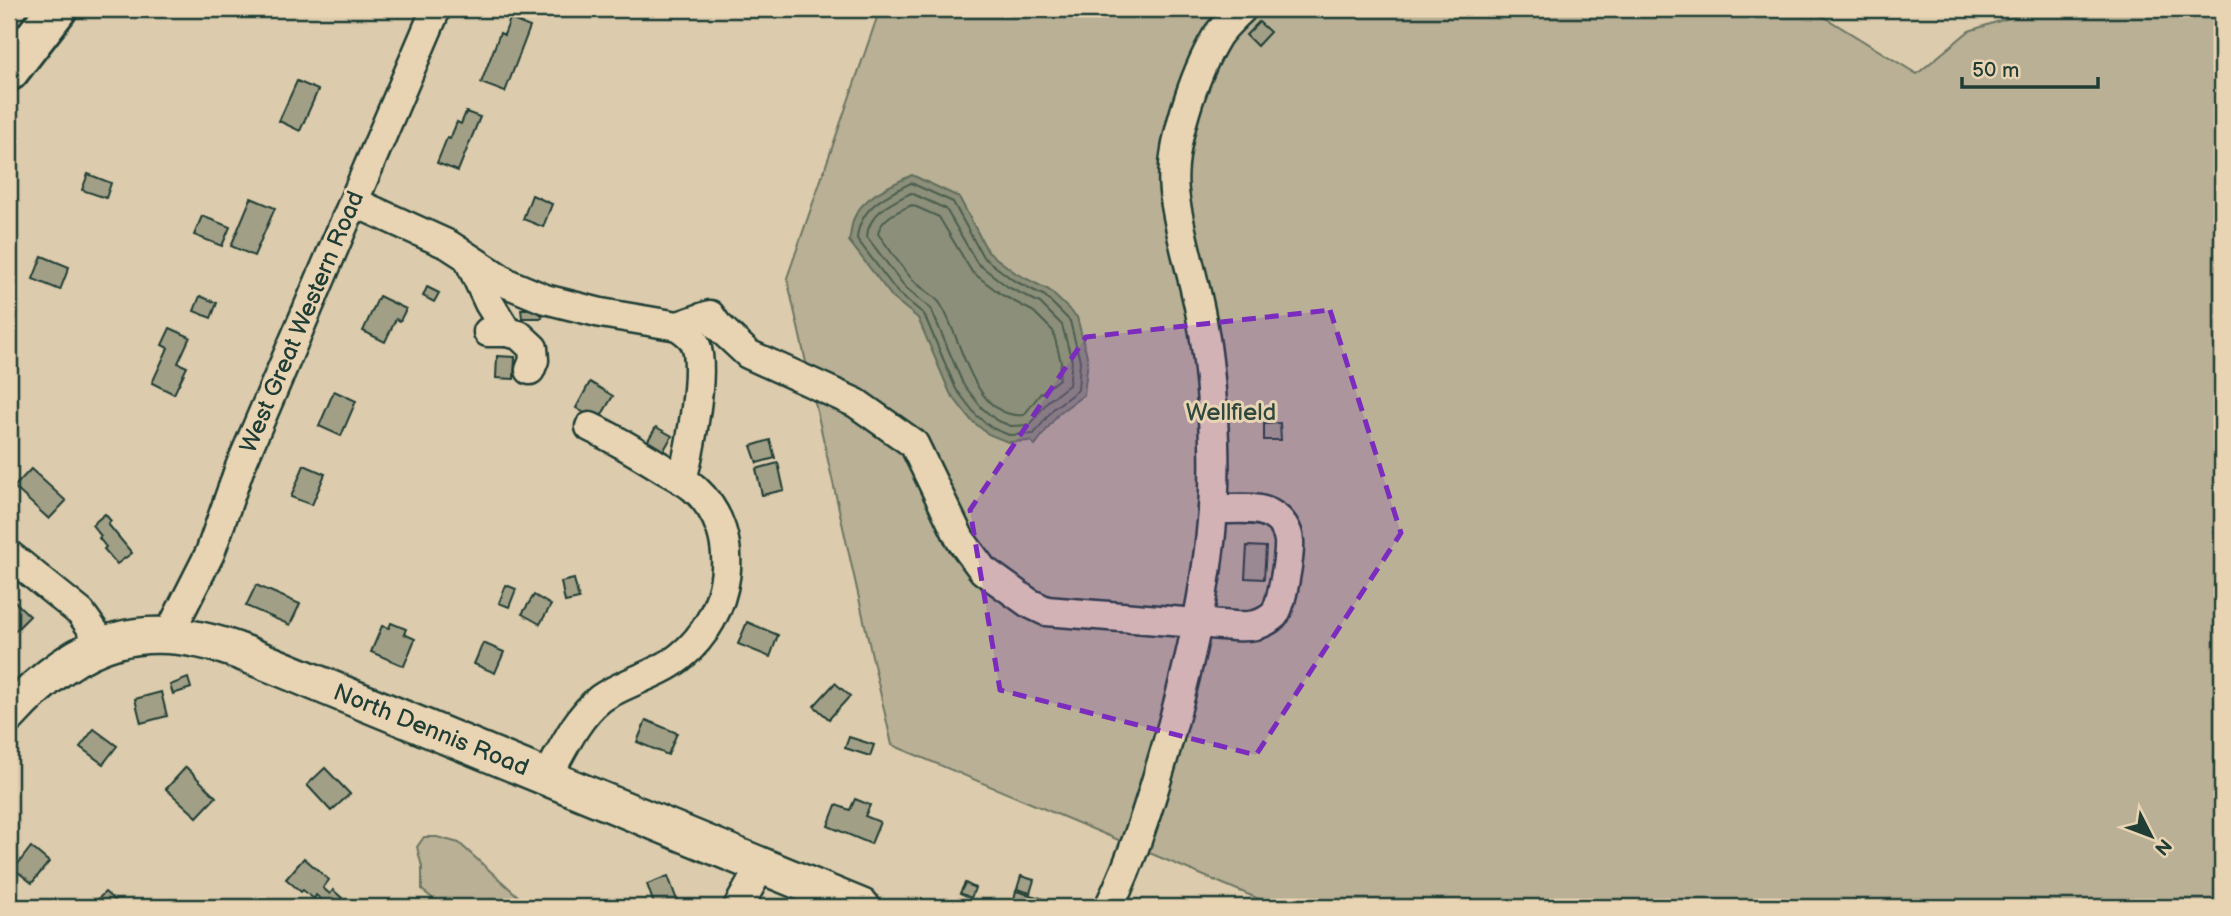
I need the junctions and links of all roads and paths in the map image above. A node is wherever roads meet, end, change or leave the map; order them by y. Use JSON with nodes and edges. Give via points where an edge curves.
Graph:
{"nodes":[{"id":1,"x":57,"y":9,"type":"edge"},
{"id":2,"x":436,"y":9,"type":"edge"},
{"id":3,"x":1242,"y":9,"type":"edge"},
{"id":4,"x":9,"y":71,"type":"edge"},
{"id":5,"x":354,"y":202,"type":"junction"},
{"id":6,"x":469,"y":260,"type":"junction"},
{"id":7,"x":678,"y":326,"type":"junction"},
{"id":8,"x":530,"y":370,"type":"dead end"},
{"id":9,"x":590,"y":426,"type":"dead end"},
{"id":10,"x":682,"y":480,"type":"junction"},
{"id":11,"x":1213,"y":509,"type":"junction"},
{"id":12,"x":9,"y":555,"type":"edge"},
{"id":13,"x":1197,"y":624,"type":"junction"},
{"id":14,"x":169,"y":634,"type":"junction"},
{"id":15,"x":103,"y":644,"type":"junction"},
{"id":16,"x":9,"y":715,"type":"edge"},
{"id":17,"x":547,"y":777,"type":"junction"},
{"id":18,"x":761,"y":866,"type":"junction"},
{"id":19,"x":738,"y":907,"type":"edge"},
{"id":20,"x":862,"y":907,"type":"edge"},
{"id":21,"x":1109,"y":907,"type":"edge"}],
"edges":[{"from":1,"to":4,"type":"highway"},
{"from":2,"to":5,"type":"street","name":"West Great Western Road"},
{"from":3,"to":11,"type":"street","via":[[1219,34],[1200,68],[1175,161],[1174,191],[1201,312],[1209,378]]},
{"from":5,"to":6,"type":"street","via":[[449,245]]},
{"from":5,"to":14,"type":"street","name":"West Great Western Road","via":[[240,467],[210,553]]},
{"from":6,"to":7,"type":"street","via":[[545,299]]},
{"from":6,"to":8,"type":"street","via":[[498,332],[519,335],[533,348]]},
{"from":7,"to":10,"type":"street","via":[[694,341],[699,356],[694,425]]},
{"from":7,"to":13,"type":"street","via":[[710,315],[748,354],[856,403],[897,430],[914,444],[960,539],[983,570],[1029,603],[1065,614]]},
{"from":9,"to":10,"type":"street"},
{"from":10,"to":17,"type":"street","via":[[696,490],[718,523],[727,558],[723,596],[705,631],[680,657],[602,698],[585,712]]},
{"from":11,"to":13,"type":"street"},
{"from":11,"to":13,"type":"street","via":[[1262,510],[1282,523],[1289,542],[1281,604],[1276,614],[1254,627]]},
{"from":12,"to":15,"type":"street","via":[[81,613]]},
{"from":13,"to":21,"type":"street","via":[[1150,803]]},
{"from":14,"to":15,"type":"main road","name":"North Dennis Road"},
{"from":14,"to":17,"type":"main road","name":"North Dennis Road","via":[[224,645]]},
{"from":15,"to":16,"type":"main road","name":"North Dennis Road","via":[[62,666]]},
{"from":17,"to":18,"type":"main road","name":"North Dennis Road"},
{"from":18,"to":19,"type":"street"},
{"from":18,"to":20,"type":"main road","name":"North Dennis Road"}]}
